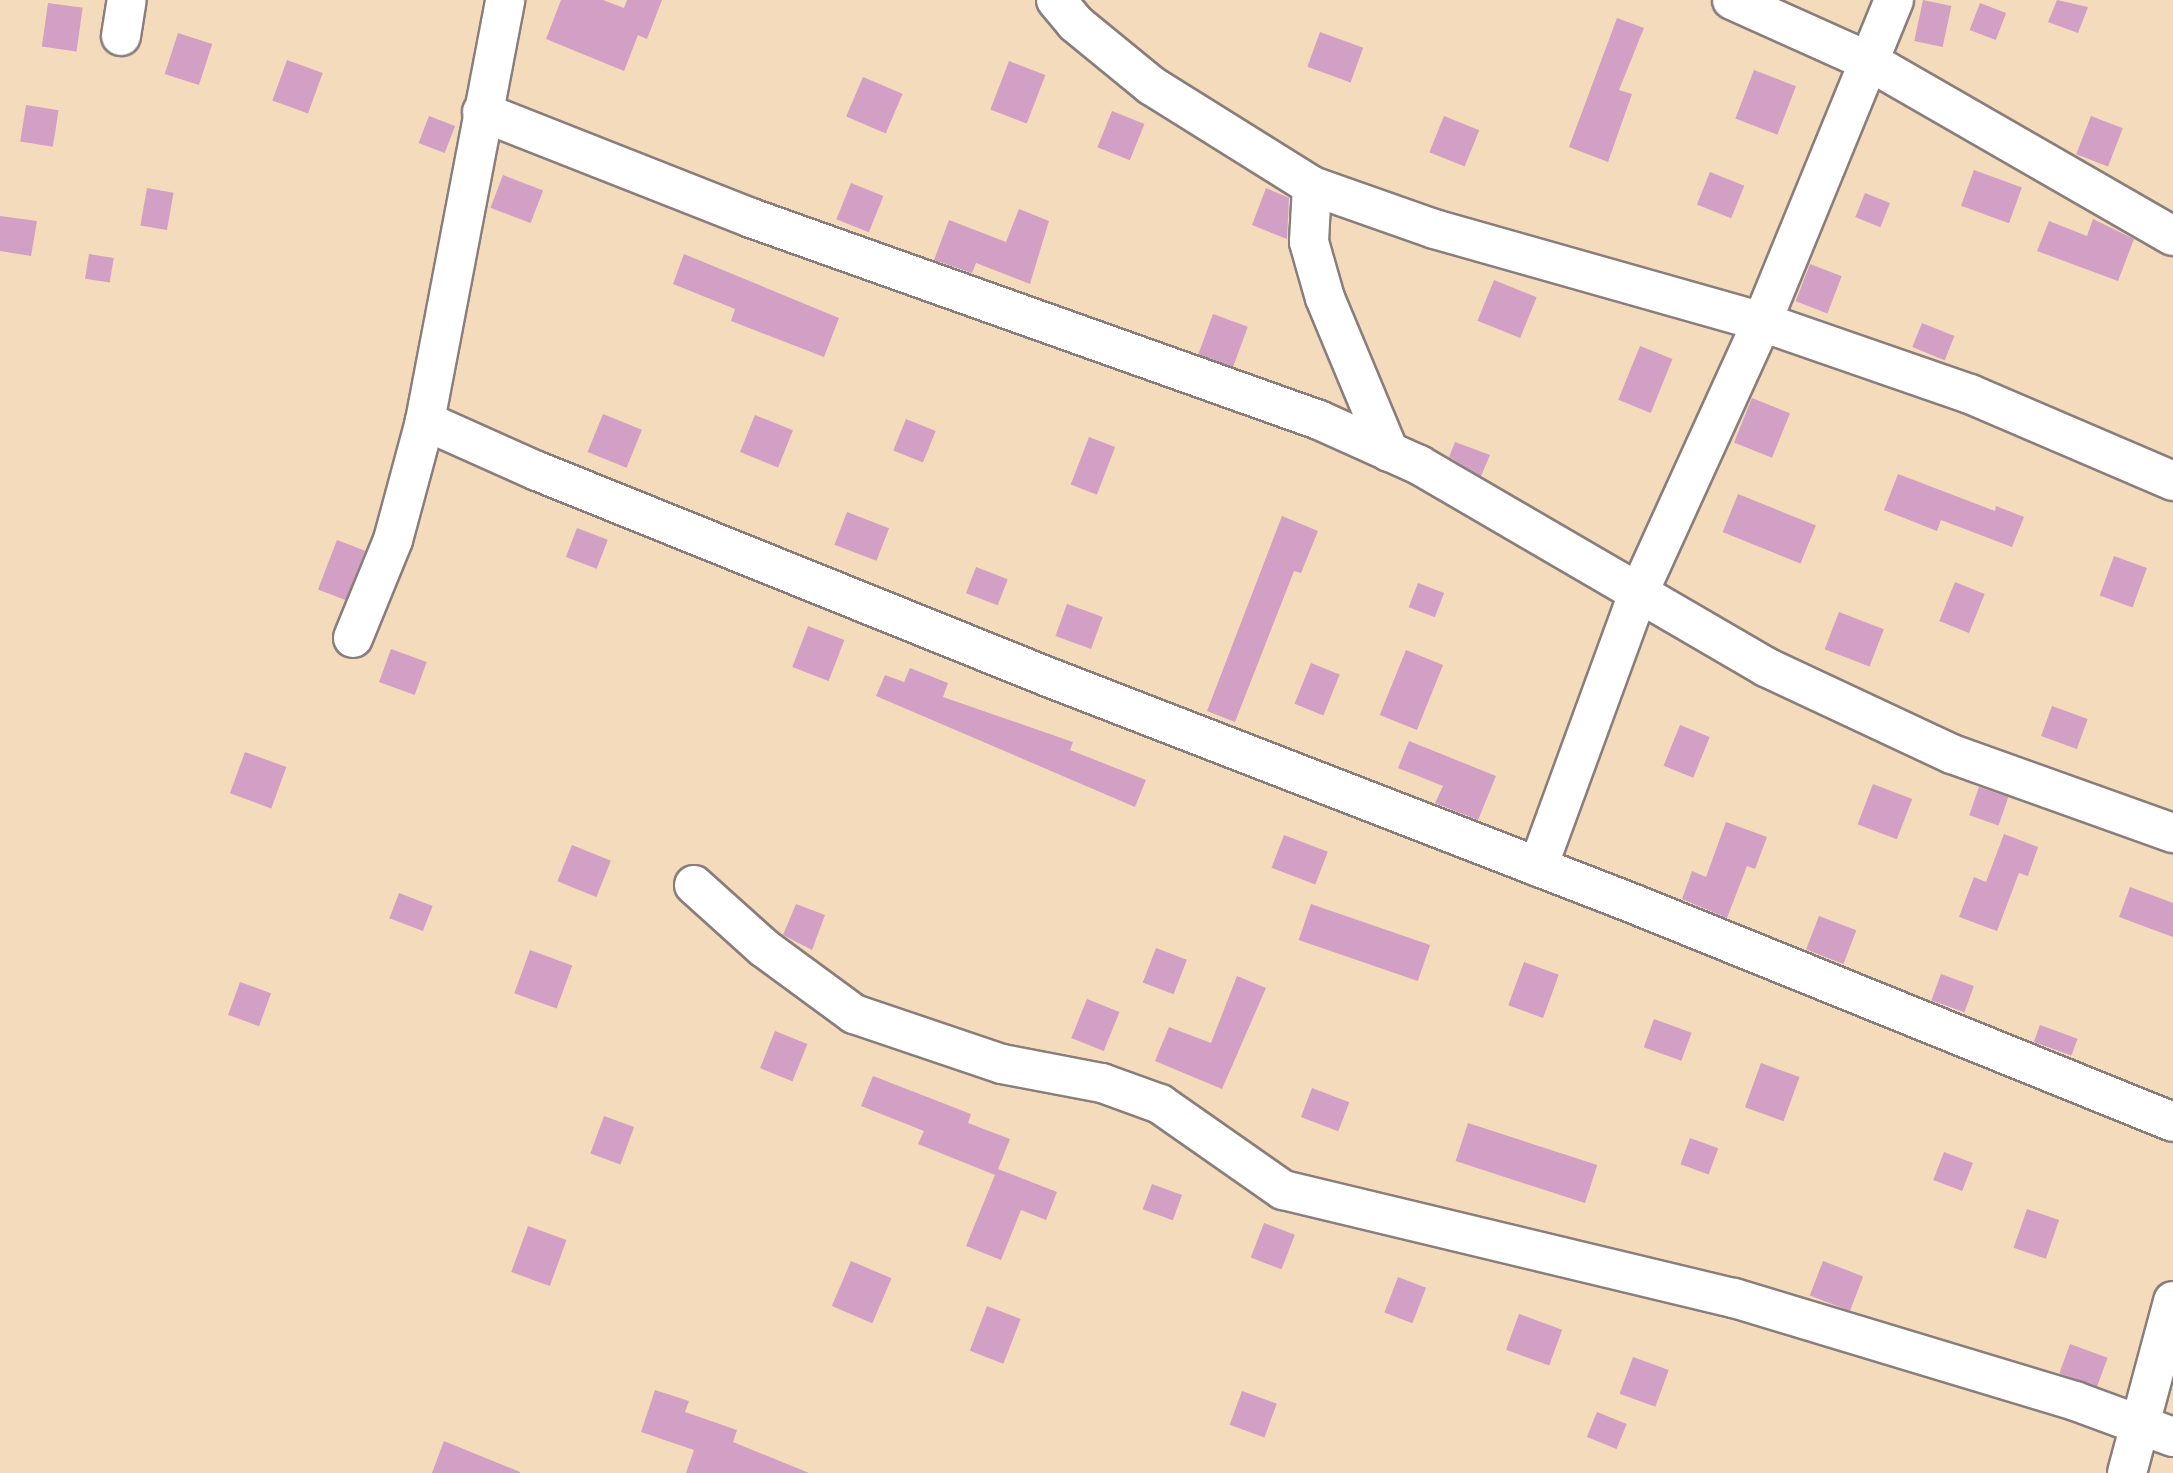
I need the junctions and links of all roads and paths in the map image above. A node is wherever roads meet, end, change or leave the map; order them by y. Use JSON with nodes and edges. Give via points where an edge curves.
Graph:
{"nodes":[{"id":1,"x":505,"y":0,"type":"edge"},
{"id":2,"x":1056,"y":0,"type":"edge"},
{"id":3,"x":1732,"y":0,"type":"edge"},
{"id":4,"x":1894,"y":0,"type":"edge"},
{"id":5,"x":1872,"y":63,"type":"junction"},
{"id":6,"x":482,"y":112,"type":"junction"},
{"id":7,"x":1312,"y":186,"type":"junction"},
{"id":8,"x":2173,"y":236,"type":"edge"},
{"id":9,"x":1762,"y":322,"type":"junction"},
{"id":10,"x":425,"y":421,"type":"junction"},
{"id":11,"x":1389,"y":452,"type":"junction"},
{"id":12,"x":2173,"y":481,"type":"edge"},
{"id":13,"x":1638,"y":594,"type":"junction"},
{"id":14,"x":353,"y":638,"type":"dead end"},
{"id":15,"x":2173,"y":833,"type":"edge"},
{"id":16,"x":1538,"y":867,"type":"junction"},
{"id":17,"x":694,"y":885,"type":"dead end"},
{"id":18,"x":2173,"y":1122,"type":"edge"},
{"id":19,"x":2173,"y":1301,"type":"edge"},
{"id":20,"x":2156,"y":1431,"type":"edge"},
{"id":21,"x":2127,"y":1473,"type":"edge"}],
"edges":[{"from":1,"to":6,"type":"street"},
{"from":2,"to":7,"type":"street","via":[[1075,23],[1152,86]]},
{"from":3,"to":5,"type":"street"},
{"from":4,"to":5,"type":"street"},
{"from":5,"to":8,"type":"street"},
{"from":5,"to":9,"type":"street"},
{"from":6,"to":10,"type":"street"},
{"from":6,"to":11,"type":"street","via":[[766,224],[1319,420]]},
{"from":7,"to":9,"type":"street","via":[[1434,229]]},
{"from":7,"to":11,"type":"street","via":[[1309,242],[1325,298]]},
{"from":9,"to":12,"type":"street","via":[[1970,394]]},
{"from":9,"to":13,"type":"street"},
{"from":10,"to":14,"type":"street","via":[[393,540]]},
{"from":10,"to":16,"type":"street","via":[[1034,671]]},
{"from":11,"to":13,"type":"street"},
{"from":13,"to":15,"type":"street","via":[[1766,667],[1952,754]]},
{"from":13,"to":16,"type":"street"},
{"from":16,"to":18,"type":"street"},
{"from":17,"to":20,"type":"street","via":[[764,948],[854,1014],[1002,1064],[1102,1083],[1160,1104],[1283,1190],[1734,1298]]},
{"from":19,"to":20,"type":"street"},
{"from":20,"to":21,"type":"street"}]}
